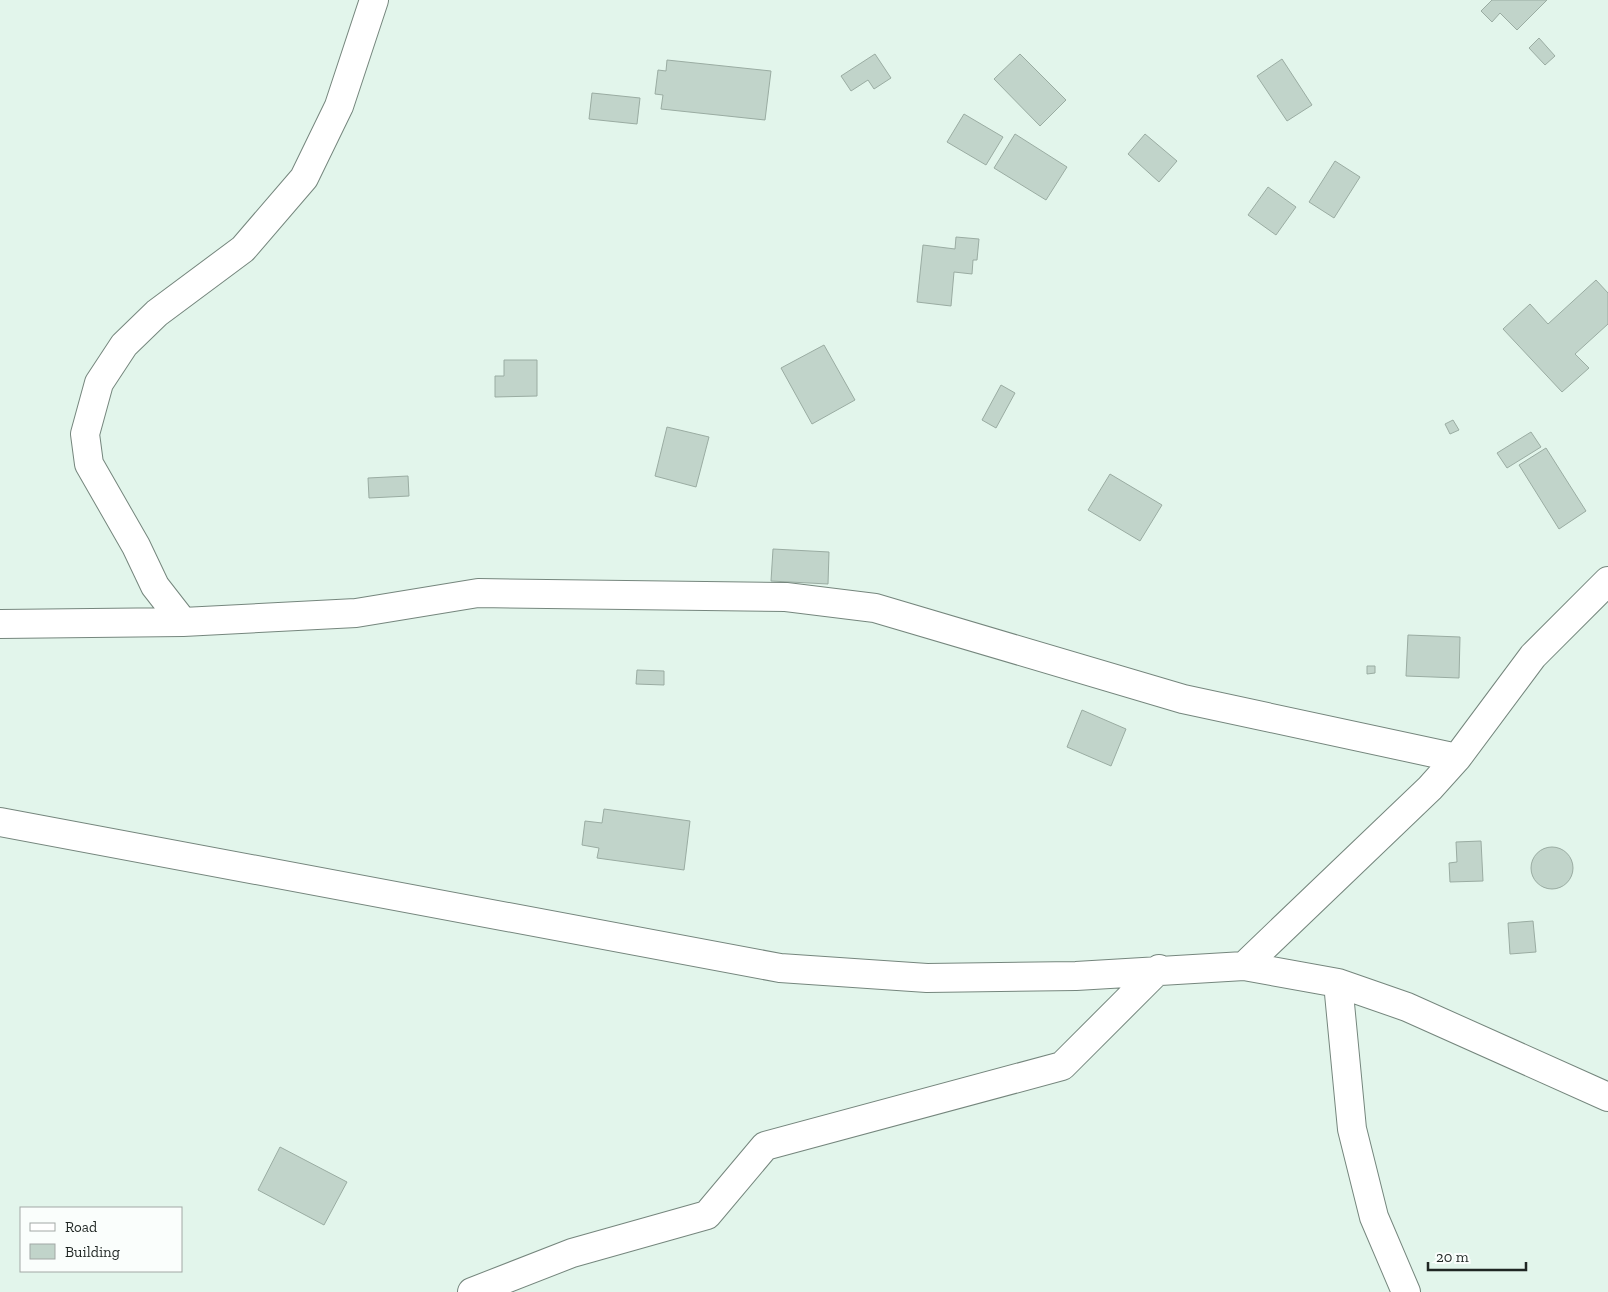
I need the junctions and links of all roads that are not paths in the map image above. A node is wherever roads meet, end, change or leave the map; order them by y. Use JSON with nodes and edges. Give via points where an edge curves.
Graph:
{"nodes":[{"id":1,"x":374,"y":0,"type":"edge"},
{"id":2,"x":1608,"y":581,"type":"edge"},
{"id":3,"x":183,"y":622,"type":"junction"},
{"id":4,"x":0,"y":624,"type":"edge"},
{"id":5,"x":1457,"y":758,"type":"junction"},
{"id":6,"x":0,"y":822,"type":"edge"},
{"id":7,"x":1244,"y":966,"type":"junction"},
{"id":8,"x":1159,"y":969,"type":"junction"},
{"id":9,"x":1338,"y":983,"type":"junction"},
{"id":10,"x":1608,"y":1096,"type":"edge"},
{"id":11,"x":472,"y":1292,"type":"edge"},
{"id":12,"x":1406,"y":1292,"type":"edge"}],
"edges":[{"from":1,"to":3,"type":"street","via":[[339,106],[304,178],[243,249],[158,314],[124,345],[99,383],[85,434],[89,464],[155,586]]},
{"from":2,"to":5,"type":"street","via":[[1533,656]]},
{"from":3,"to":4,"type":"street"},
{"from":3,"to":5,"type":"street","via":[[356,613],[478,593],[786,597],[875,608],[1183,698]]},
{"from":5,"to":7,"type":"street","via":[[1430,788]]},
{"from":6,"to":8,"type":"street","via":[[780,968],[927,978],[1076,976]]},
{"from":7,"to":8,"type":"street"},
{"from":7,"to":9,"type":"street"},
{"from":8,"to":11,"type":"street","via":[[1062,1066],[765,1146],[707,1215],[572,1253]]},
{"from":9,"to":10,"type":"street","via":[[1407,1007]]},
{"from":9,"to":12,"type":"street","via":[[1352,1129],[1374,1216]]}]}
